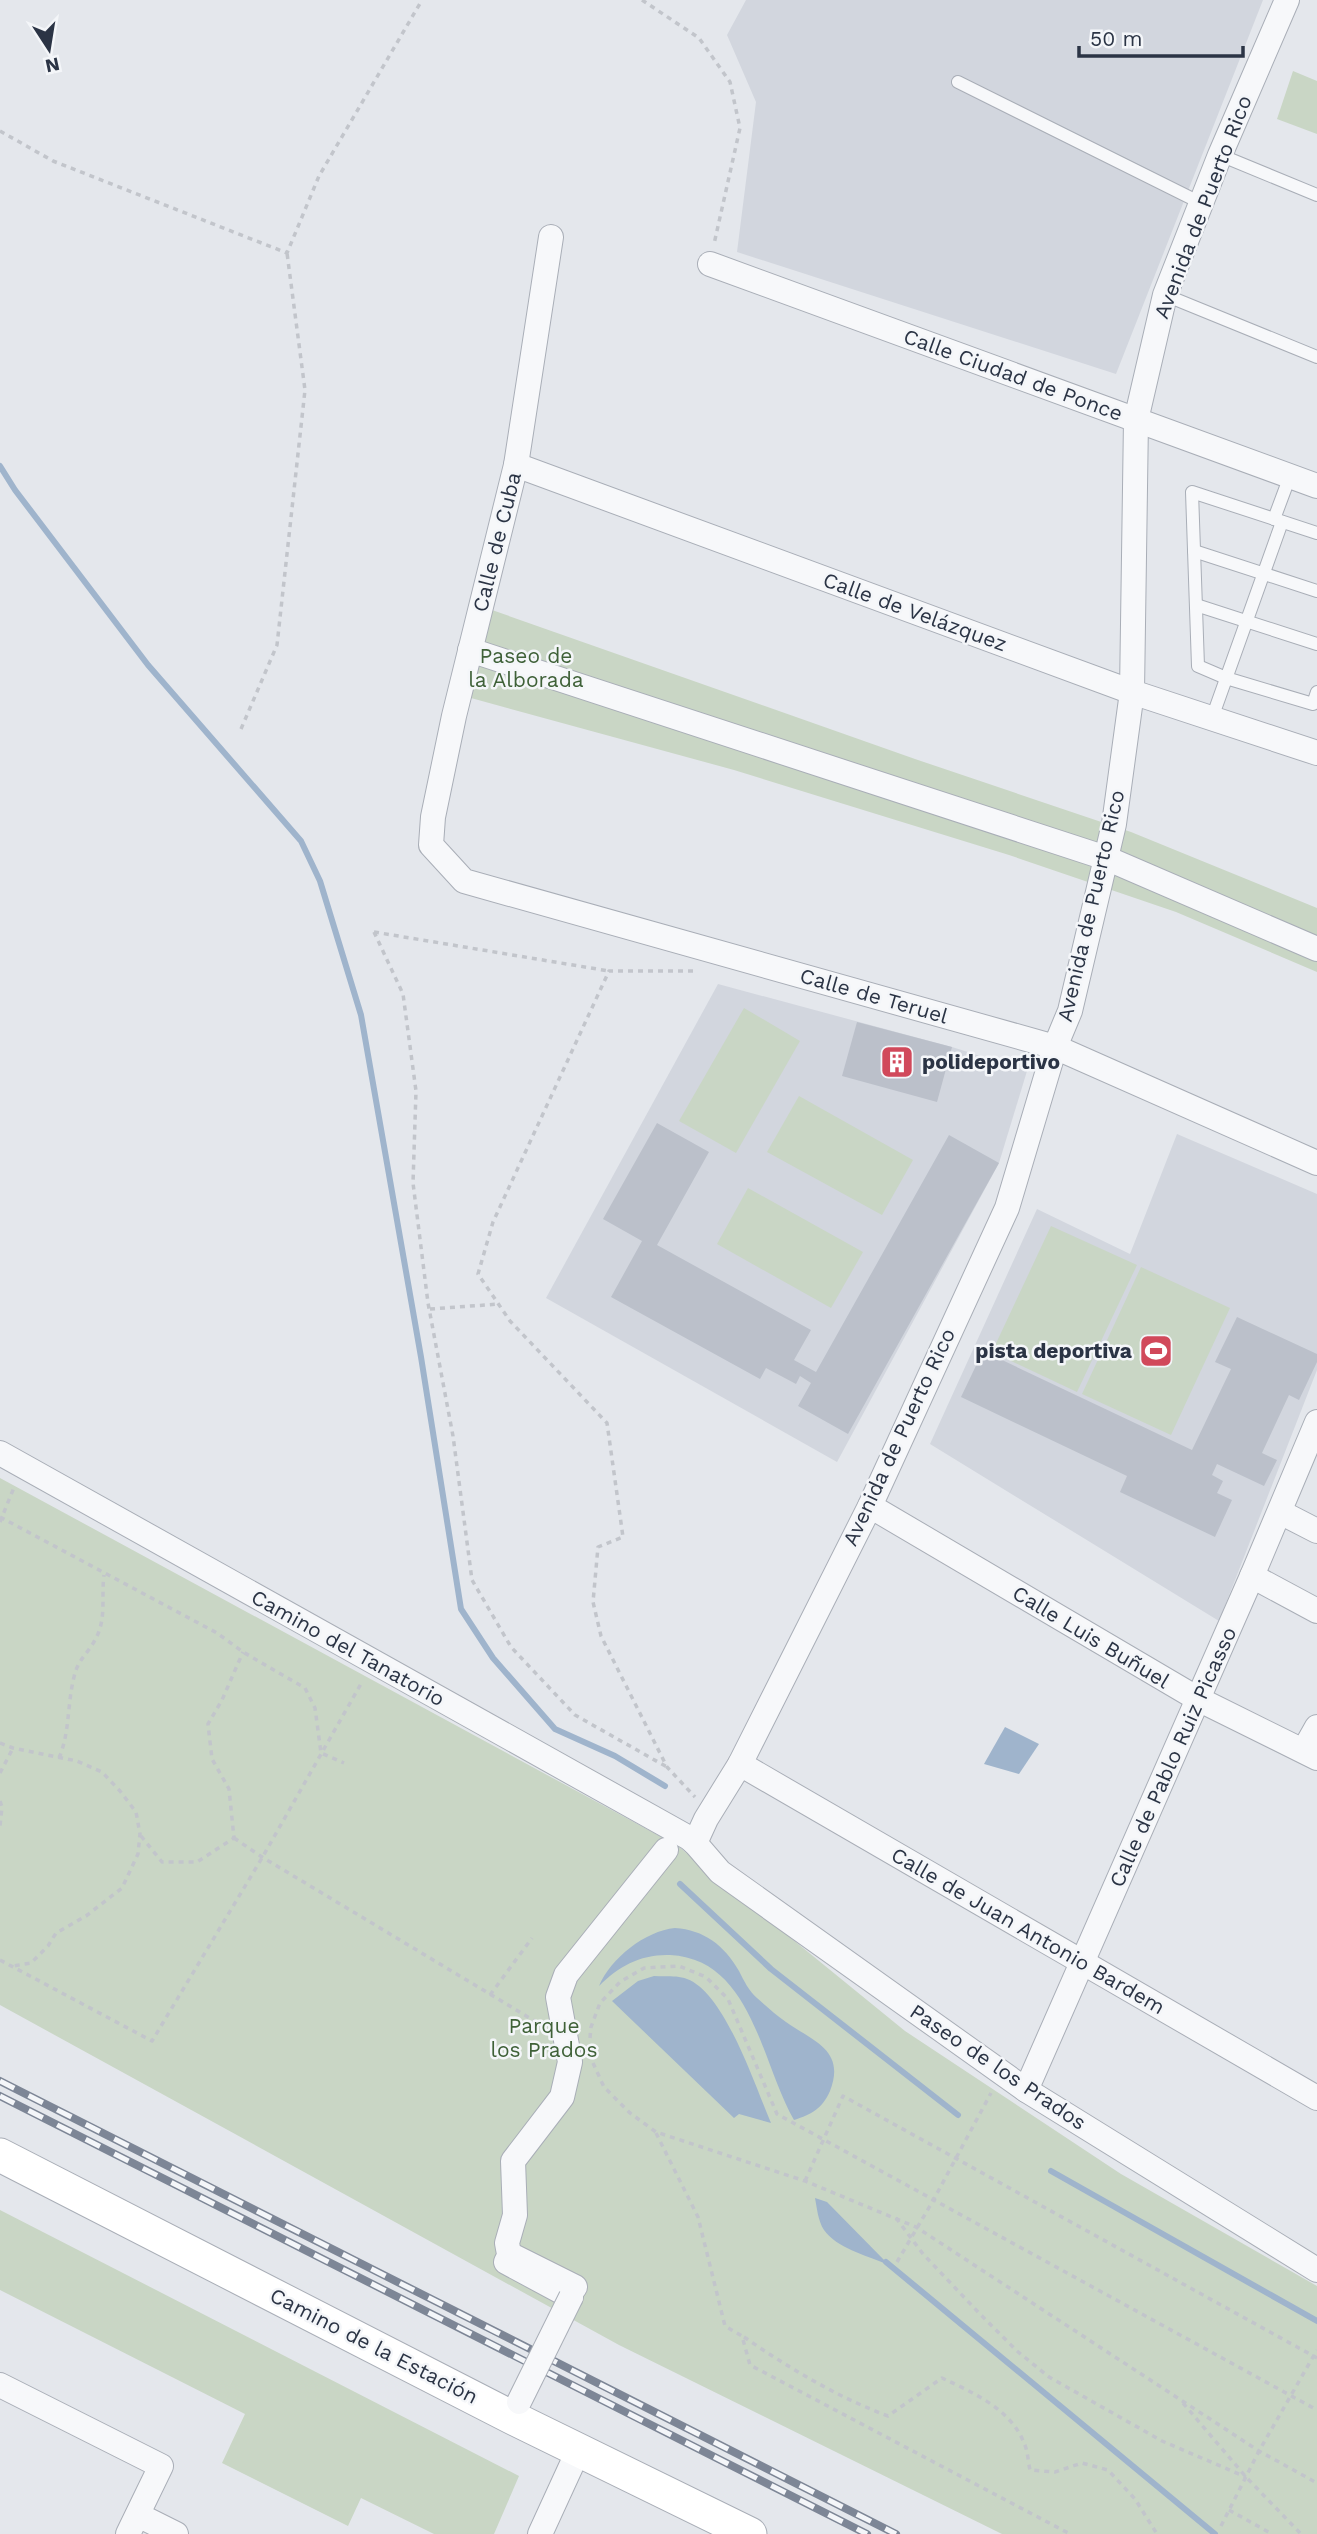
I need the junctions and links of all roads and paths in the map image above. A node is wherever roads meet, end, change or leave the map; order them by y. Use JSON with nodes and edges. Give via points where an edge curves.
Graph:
{"nodes":[{"id":1,"x":422,"y":0,"type":"edge"},
{"id":2,"x":642,"y":0,"type":"edge"},
{"id":3,"x":1287,"y":0,"type":"edge"},
{"id":4,"x":958,"y":82,"type":"dead end"},
{"id":5,"x":0,"y":131,"type":"edge"},
{"id":6,"x":1220,"y":155,"type":"junction"},
{"id":7,"x":1317,"y":195,"type":"edge"},
{"id":8,"x":1201,"y":203,"type":"junction"},
{"id":9,"x":551,"y":237,"type":"dead end"},
{"id":10,"x":287,"y":253,"type":"junction"},
{"id":11,"x":710,"y":264,"type":"joint"},
{"id":12,"x":1165,"y":295,"type":"junction"},
{"id":13,"x":1317,"y":357,"type":"edge"},
{"id":14,"x":1136,"y":420,"type":"junction"},
{"id":15,"x":516,"y":465,"type":"junction"},
{"id":16,"x":1290,"y":476,"type":"junction"},
{"id":17,"x":1317,"y":486,"type":"edge"},
{"id":18,"x":1278,"y":521,"type":"junction"},
{"id":19,"x":1317,"y":533,"type":"edge"},
{"id":20,"x":1194,"y":551,"type":"junction"},
{"id":21,"x":1264,"y":574,"type":"junction"},
{"id":22,"x":1317,"y":591,"type":"edge"},
{"id":23,"x":1196,"y":605,"type":"junction"},
{"id":24,"x":1247,"y":621,"type":"junction"},
{"id":25,"x":1317,"y":644,"type":"edge"},
{"id":26,"x":470,"y":650,"type":"junction"},
{"id":27,"x":1226,"y":678,"type":"junction"},
{"id":28,"x":1132,"y":692,"type":"junction"},
{"id":29,"x":1317,"y":692,"type":"edge"},
{"id":30,"x":1212,"y":718,"type":"junction"},
{"id":31,"x":241,"y":729,"type":"dead end"},
{"id":32,"x":1317,"y":753,"type":"edge"},
{"id":33,"x":431,"y":845,"type":"joint"},
{"id":34,"x":1106,"y":858,"type":"junction"},
{"id":35,"x":1317,"y":949,"type":"edge"},
{"id":36,"x":609,"y":971,"type":"junction"},
{"id":37,"x":705,"y":971,"type":"dead end"},
{"id":38,"x":1055,"y":1047,"type":"junction"},
{"id":39,"x":1317,"y":1163,"type":"edge"},
{"id":40,"x":499,"y":1304,"type":"junction"},
{"id":41,"x":430,"y":1309,"type":"junction"},
{"id":42,"x":1317,"y":1422,"type":"edge"},
{"id":43,"x":0,"y":1453,"type":"edge"},
{"id":44,"x":23,"y":1466,"type":"junction"},
{"id":45,"x":870,"y":1506,"type":"junction"},
{"id":46,"x":1280,"y":1512,"type":"junction"},
{"id":47,"x":1,"y":1519,"type":"edge"},
{"id":48,"x":1317,"y":1531,"type":"edge"},
{"id":49,"x":104,"y":1574,"type":"junction"},
{"id":50,"x":1252,"y":1576,"type":"junction"},
{"id":51,"x":1317,"y":1611,"type":"edge"},
{"id":52,"x":243,"y":1652,"type":"junction"},
{"id":53,"x":374,"y":1662,"type":"junction"},
{"id":54,"x":1198,"y":1699,"type":"junction"},
{"id":55,"x":1317,"y":1727,"type":"edge"},
{"id":56,"x":0,"y":1743,"type":"edge"},
{"id":57,"x":13,"y":1748,"type":"junction"},
{"id":58,"x":321,"y":1753,"type":"junction"},
{"id":59,"x":1310,"y":1754,"type":"edge"},
{"id":60,"x":59,"y":1758,"type":"junction"},
{"id":61,"x":344,"y":1763,"type":"dead end"},
{"id":62,"x":740,"y":1764,"type":"junction"},
{"id":63,"x":667,"y":1767,"type":"junction"},
{"id":64,"x":0,"y":1773,"type":"edge"},
{"id":65,"x":696,"y":1798,"type":"dead end"},
{"id":66,"x":0,"y":1801,"type":"edge"},
{"id":67,"x":0,"y":1826,"type":"edge"},
{"id":68,"x":140,"y":1834,"type":"junction"},
{"id":69,"x":234,"y":1838,"type":"junction"},
{"id":70,"x":695,"y":1843,"type":"junction"},
{"id":71,"x":666,"y":1850,"type":"dead end"},
{"id":72,"x":262,"y":1857,"type":"junction"},
{"id":73,"x":532,"y":1938,"type":"dead end"},
{"id":74,"x":0,"y":1960,"type":"edge"},
{"id":75,"x":1083,"y":1962,"type":"junction"},
{"id":76,"x":11,"y":1966,"type":"junction"},
{"id":77,"x":490,"y":1995,"type":"junction"},
{"id":78,"x":566,"y":2039,"type":"junction"},
{"id":79,"x":590,"y":2056,"type":"junction"},
{"id":80,"x":995,"y":2086,"type":"dead end"},
{"id":81,"x":1026,"y":2090,"type":"junction"},
{"id":82,"x":1317,"y":2098,"type":"edge"},
{"id":83,"x":656,"y":2132,"type":"junction"},
{"id":84,"x":823,"y":2140,"type":"junction"},
{"id":85,"x":0,"y":2155,"type":"edge"},
{"id":86,"x":955,"y":2158,"type":"junction"},
{"id":87,"x":805,"y":2181,"type":"junction"},
{"id":88,"x":934,"y":2199,"type":"junction"},
{"id":89,"x":896,"y":2217,"type":"junction"},
{"id":90,"x":916,"y":2227,"type":"junction"},
{"id":91,"x":910,"y":2238,"type":"junction"},
{"id":92,"x":897,"y":2262,"type":"dead end"},
{"id":93,"x":1317,"y":2270,"type":"edge"},
{"id":94,"x":742,"y":2336,"type":"junction"},
{"id":95,"x":1317,"y":2350,"type":"edge"},
{"id":96,"x":1315,"y":2358,"type":"edge"},
{"id":97,"x":0,"y":2385,"type":"edge"},
{"id":98,"x":1291,"y":2396,"type":"junction"},
{"id":99,"x":1179,"y":2398,"type":"junction"},
{"id":100,"x":519,"y":2402,"type":"dead end"},
{"id":101,"x":1317,"y":2410,"type":"edge"},
{"id":102,"x":579,"y":2449,"type":"junction"},
{"id":103,"x":1259,"y":2451,"type":"junction"},
{"id":104,"x":1246,"y":2477,"type":"junction"},
{"id":105,"x":1317,"y":2483,"type":"edge"},
{"id":106,"x":1229,"y":2510,"type":"junction"},
{"id":107,"x":133,"y":2525,"type":"edge"},
{"id":108,"x":1222,"y":2526,"type":"dead end"},
{"id":109,"x":176,"y":2534,"type":"edge"},
{"id":110,"x":540,"y":2534,"type":"edge"},
{"id":111,"x":750,"y":2534,"type":"edge"},
{"id":112,"x":1070,"y":2534,"type":"edge"},
{"id":113,"x":1157,"y":2534,"type":"edge"},
{"id":114,"x":1272,"y":2534,"type":"edge"},
{"id":115,"x":1301,"y":2534,"type":"edge"}],
"edges":[{"from":1,"to":10,"type":"path","via":[[319,176]]},
{"from":2,"to":11,"type":"path","via":[[699,38],[730,82],[740,128]]},
{"from":3,"to":6,"type":"street","name":"Avenida de Puerto Rico"},
{"from":4,"to":8,"type":"lane"},
{"from":5,"to":10,"type":"path","via":[[53,161]]},
{"from":6,"to":7,"type":"lane"},
{"from":6,"to":8,"type":"street","name":"Avenida de Puerto Rico"},
{"from":8,"to":12,"type":"street","name":"Avenida de Puerto Rico"},
{"from":9,"to":15,"type":"street","name":"Calle de Cuba"},
{"from":10,"to":31,"type":"path","via":[[305,390],[277,645]]},
{"from":11,"to":14,"type":"street","name":"Calle Ciudad de Ponce"},
{"from":12,"to":13,"type":"lane"},
{"from":12,"to":14,"type":"street","name":"Avenida de Puerto Rico"},
{"from":14,"to":16,"type":"street","name":"Calle Ciudad de Ponce"},
{"from":14,"to":28,"type":"street","name":"Avenida de Puerto Rico"},
{"from":15,"to":26,"type":"street","name":"Calle de Cuba"},
{"from":15,"to":28,"type":"street","name":"Calle de Velázquez"},
{"from":16,"to":17,"type":"street","name":"Calle Ciudad de Ponce"},
{"from":16,"to":18,"type":"lane"},
{"from":18,"to":19,"type":"lane"},
{"from":18,"to":20,"type":"lane","via":[[1192,492]]},
{"from":18,"to":21,"type":"lane"},
{"from":20,"to":21,"type":"lane"},
{"from":20,"to":23,"type":"lane"},
{"from":21,"to":22,"type":"lane"},
{"from":21,"to":24,"type":"lane"},
{"from":23,"to":24,"type":"lane"},
{"from":23,"to":27,"type":"lane","via":[[1198,666]]},
{"from":24,"to":25,"type":"lane"},
{"from":24,"to":27,"type":"lane"},
{"from":26,"to":33,"type":"street","name":"Calle de Cuba","via":[[433,817]]},
{"from":26,"to":34,"type":"street"},
{"from":27,"to":29,"type":"lane","via":[[1313,704]]},
{"from":27,"to":30,"type":"lane"},
{"from":28,"to":30,"type":"street","name":"Calle de Velázquez"},
{"from":28,"to":34,"type":"street","name":"Avenida de Puerto Rico"},
{"from":30,"to":32,"type":"street","name":"Calle de Velázquez"},
{"from":33,"to":38,"type":"street","name":"Calle de Teruel","via":[[464,881]]},
{"from":34,"to":35,"type":"street"},
{"from":34,"to":38,"type":"street","name":"Avenida de Puerto Rico","via":[[1070,1011]]},
{"from":36,"to":37,"type":"path"},
{"from":36,"to":40,"type":"path","via":[[492,1222],[478,1274]]},
{"from":36,"to":41,"type":"path","via":[[374,932],[402,994],[416,1091],[413,1183]]},
{"from":38,"to":39,"type":"street","name":"Calle de Teruel"},
{"from":38,"to":45,"type":"street","name":"Avenida de Puerto Rico","via":[[1007,1208]]},
{"from":40,"to":41,"type":"path"},
{"from":40,"to":63,"type":"path","via":[[607,1423],[623,1537],[598,1547],[593,1602],[601,1636]]},
{"from":41,"to":63,"type":"path","via":[[472,1580],[511,1647],[575,1715]]},
{"from":42,"to":46,"type":"street","name":"Calle de Pablo Ruiz Picasso"},
{"from":43,"to":44,"type":"street","name":"Camino del Tanatorio"},
{"from":44,"to":47,"type":"path"},
{"from":44,"to":53,"type":"street","name":"Camino del Tanatorio"},
{"from":45,"to":54,"type":"street","name":"Calle Luis Buñuel"},
{"from":45,"to":62,"type":"street","name":"Avenida de Puerto Rico"},
{"from":46,"to":48,"type":"street"},
{"from":46,"to":50,"type":"street","name":"Calle de Pablo Ruiz Picasso"},
{"from":47,"to":49,"type":"path"},
{"from":49,"to":52,"type":"path","via":[[217,1633]]},
{"from":49,"to":60,"type":"path","via":[[101,1624],[95,1641],[79,1660]]},
{"from":50,"to":51,"type":"street"},
{"from":50,"to":54,"type":"street","name":"Calle de Pablo Ruiz Picasso"},
{"from":52,"to":58,"type":"path","via":[[305,1688],[315,1707]]},
{"from":52,"to":69,"type":"path","via":[[208,1724],[212,1759],[229,1789]]},
{"from":53,"to":58,"type":"path"},
{"from":53,"to":70,"type":"street","name":"Camino del Tanatorio"},
{"from":54,"to":59,"type":"street","name":"Calle Luis Buñuel"},
{"from":54,"to":75,"type":"street","name":"Calle de Pablo Ruiz Picasso"},
{"from":55,"to":59,"type":"street"},
{"from":56,"to":57,"type":"path"},
{"from":57,"to":60,"type":"path"},
{"from":57,"to":64,"type":"path"},
{"from":58,"to":61,"type":"path"},
{"from":58,"to":72,"type":"path"},
{"from":60,"to":68,"type":"path","via":[[102,1772],[135,1812]]},
{"from":62,"to":70,"type":"street","name":"Avenida de Puerto Rico"},
{"from":62,"to":75,"type":"street","name":"Calle de Juan Antonio Bardem"},
{"from":63,"to":65,"type":"path"},
{"from":66,"to":67,"type":"path"},
{"from":68,"to":69,"type":"path","via":[[162,1862],[197,1862]]},
{"from":68,"to":76,"type":"path","via":[[138,1854],[122,1888],[56,1933],[31,1963]]},
{"from":69,"to":72,"type":"path"},
{"from":70,"to":81,"type":"street","name":"Paseo de los Prados","via":[[720,1872]]},
{"from":71,"to":78,"type":"street","via":[[566,1975],[558,1997]]},
{"from":72,"to":76,"type":"path","via":[[152,2041]]},
{"from":72,"to":77,"type":"path"},
{"from":73,"to":77,"type":"path"},
{"from":74,"to":76,"type":"path"},
{"from":75,"to":81,"type":"street","name":"Calle de Pablo Ruiz Picasso"},
{"from":75,"to":82,"type":"street","name":"Calle de Juan Antonio Bardem"},
{"from":77,"to":78,"type":"path"},
{"from":78,"to":79,"type":"path"},
{"from":78,"to":100,"type":"street","bridge":true,"via":[[570,2062],[562,2097],[513,2161],[516,2215],[508,2244],[509,2253],[575,2287],[572,2291],[508,2258],[506,2262],[571,2297]]},
{"from":79,"to":83,"type":"path","via":[[604,2087]]},
{"from":79,"to":84,"type":"path","via":[[591,2027],[600,2003],[620,1982],[644,1968],[679,1966],[706,1977],[728,1999],[776,2114]]},
{"from":80,"to":86,"type":"path"},
{"from":81,"to":93,"type":"street","name":"Paseo de los Prados"},
{"from":83,"to":87,"type":"path"},
{"from":83,"to":94,"type":"path","via":[[698,2217],[725,2326]]},
{"from":84,"to":86,"type":"path","via":[[843,2096]]},
{"from":84,"to":87,"type":"path"},
{"from":84,"to":88,"type":"path"},
{"from":85,"to":102,"type":"street","name":"Camino de la Estación"},
{"from":86,"to":88,"type":"path"},
{"from":86,"to":96,"type":"path"},
{"from":87,"to":89,"type":"path"},
{"from":88,"to":90,"type":"path"},
{"from":88,"to":98,"type":"path"},
{"from":89,"to":90,"type":"path"},
{"from":89,"to":91,"type":"path"},
{"from":90,"to":91,"type":"path"},
{"from":90,"to":99,"type":"path"},
{"from":91,"to":92,"type":"path"},
{"from":91,"to":104,"type":"path","via":[[1017,2351],[1049,2377],[1162,2441]]},
{"from":94,"to":112,"type":"path","via":[[750,2365]]},
{"from":94,"to":113,"type":"path","via":[[848,2400],[888,2416],[942,2378],[1006,2416],[1024,2442],[1030,2470],[1055,2472],[1082,2463],[1108,2470],[1135,2499]]},
{"from":95,"to":96,"type":"path"},
{"from":96,"to":98,"type":"path"},
{"from":97,"to":107,"type":"street","via":[[161,2466]]},
{"from":98,"to":101,"type":"path"},
{"from":98,"to":103,"type":"path"},
{"from":99,"to":103,"type":"path"},
{"from":99,"to":104,"type":"path"},
{"from":102,"to":110,"type":"street"},
{"from":102,"to":111,"type":"street","name":"Camino de la Estación"},
{"from":103,"to":104,"type":"path"},
{"from":103,"to":105,"type":"path"},
{"from":104,"to":106,"type":"path"},
{"from":104,"to":115,"type":"path"},
{"from":106,"to":108,"type":"path"},
{"from":106,"to":114,"type":"path"},
{"from":107,"to":109,"type":"street"}]}
